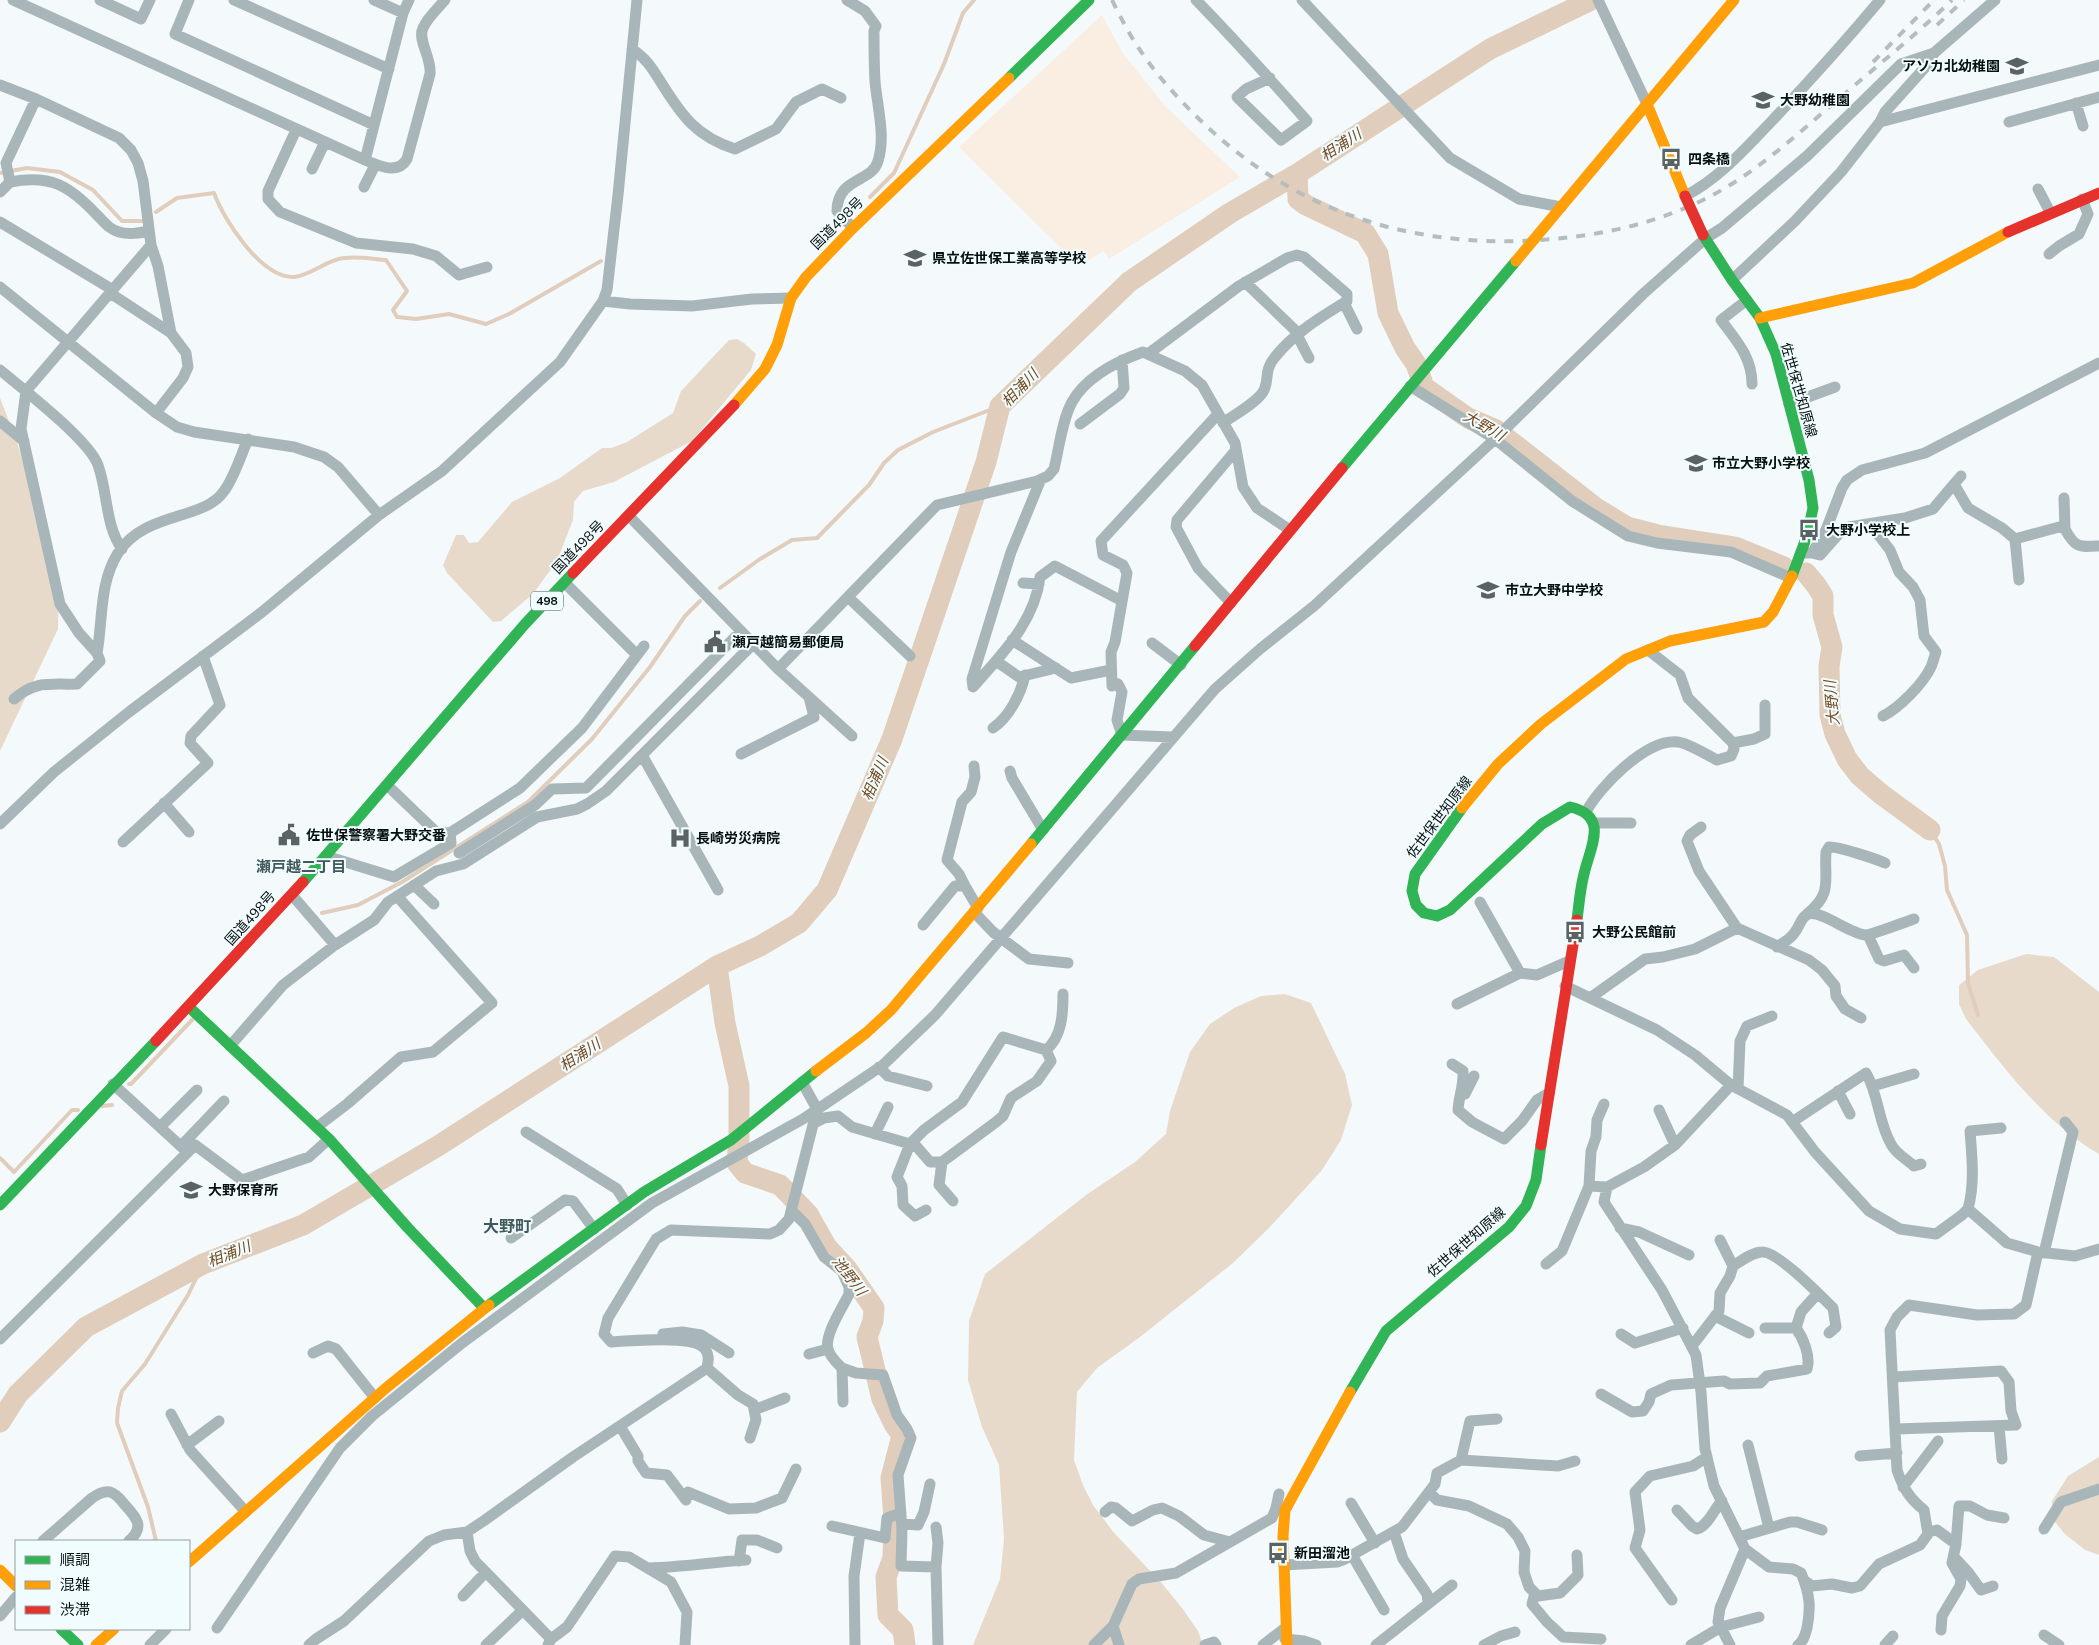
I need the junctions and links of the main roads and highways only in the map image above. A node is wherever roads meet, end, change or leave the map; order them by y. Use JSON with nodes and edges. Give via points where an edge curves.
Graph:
{"nodes":[{"id":1,"x":1089,"y":0,"type":"edge"},
{"id":2,"x":1734,"y":0,"type":"edge"},
{"id":3,"x":1647,"y":104,"type":"junction"},
{"id":4,"x":2099,"y":193,"type":"edge"},
{"id":5,"x":1760,"y":318,"type":"junction"},
{"id":6,"x":189,"y":1008,"type":"junction"},
{"id":7,"x":0,"y":1205,"type":"edge"},
{"id":8,"x":484,"y":1308,"type":"junction"},
{"id":9,"x":190,"y":1561,"type":"edge"},
{"id":10,"x":0,"y":1570,"type":"edge"},
{"id":11,"x":15,"y":1585,"type":"edge"},
{"id":12,"x":62,"y":1630,"type":"edge"},
{"id":13,"x":113,"y":1630,"type":"edge"},
{"id":14,"x":1286,"y":1637,"type":"edge"},
{"id":15,"x":78,"y":1645,"type":"edge"},
{"id":16,"x":96,"y":1645,"type":"edge"}],
"edges":[{"from":1,"to":6,"type":"main road","name":"国道498号","number":"498","via":[[806,277],[791,298],[777,345],[765,369],[525,624],[292,895]]},
{"from":2,"to":3,"type":"main road"},
{"from":3,"to":5,"type":"main road","name":"佐世保世知原線","bridge":true,"via":[[1704,237]]},
{"from":3,"to":8,"type":"main road","bridge":true,"via":[[890,1010],[866,1033],[731,1140],[644,1192]]},
{"from":4,"to":5,"type":"main road","via":[[2019,226],[1913,283]]},
{"from":5,"to":14,"type":"main road","name":"佐世保世知原線","via":[[1776,354],[1809,480],[1813,508],[1806,553],[1773,612],[1764,622],[1670,642],[1626,659],[1541,724],[1498,764],[1453,818],[1416,874],[1412,892],[1416,905],[1424,913],[1437,916],[1450,910],[1542,824],[1570,807],[1586,812],[1594,822],[1595,840],[1584,873],[1536,1180],[1526,1206],[1509,1226],[1386,1331],[1285,1510],[1279,1515]]},
{"from":6,"to":7,"type":"main road","name":"国道498号","number":"498"},
{"from":6,"to":8,"type":"main road","via":[[330,1139]]},
{"from":8,"to":9,"type":"main road","via":[[375,1398]]},
{"from":10,"to":11,"type":"main road"},
{"from":12,"to":15,"type":"main road"},
{"from":13,"to":16,"type":"main road"}]}
